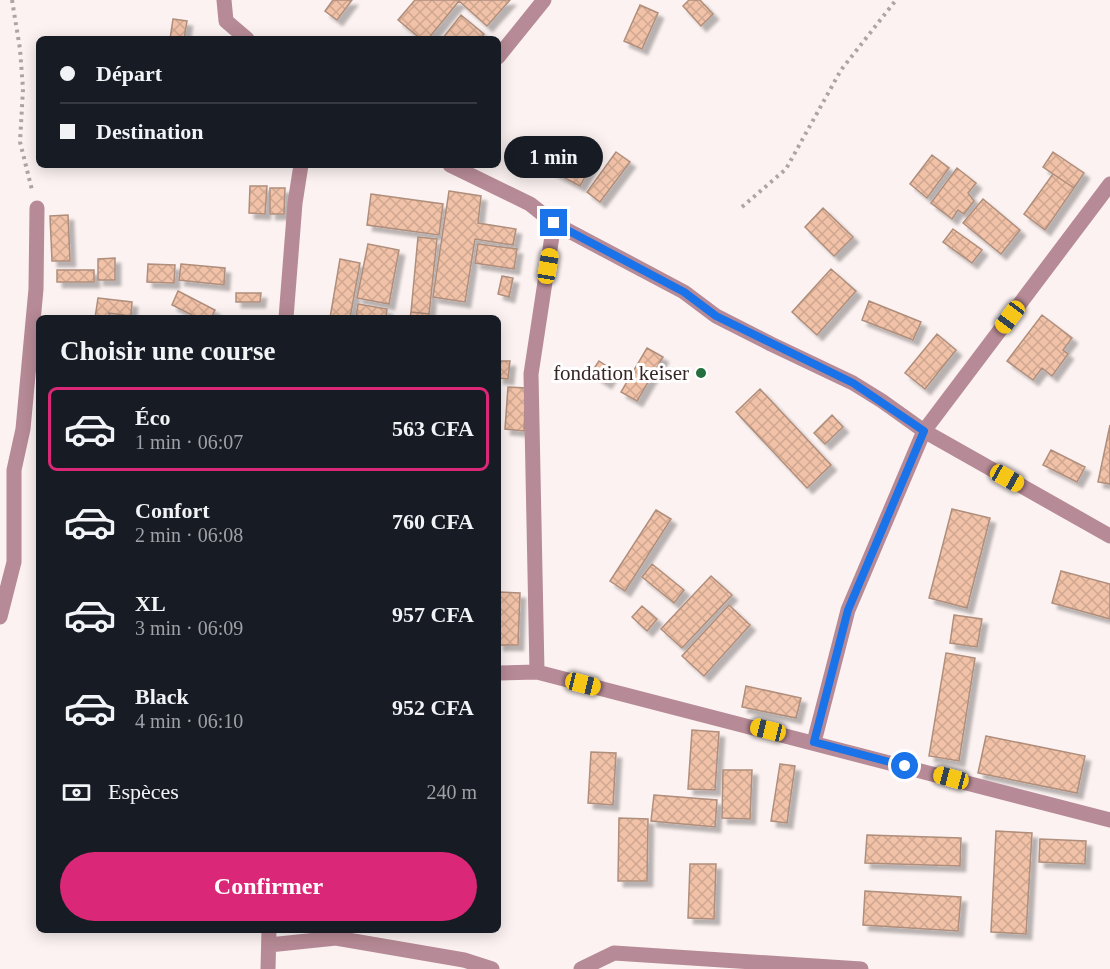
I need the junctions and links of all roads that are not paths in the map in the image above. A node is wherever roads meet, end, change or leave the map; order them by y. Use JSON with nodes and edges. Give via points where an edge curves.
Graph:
{"nodes":[{"id":1,"x":224,"y":0,"type":"edge"},
{"id":2,"x":544,"y":0,"type":"edge"},
{"id":3,"x":244,"y":36,"type":"edge"},
{"id":4,"x":501,"y":53,"type":"edge"},
{"id":5,"x":301,"y":168,"type":"edge"},
{"id":6,"x":456,"y":168,"type":"edge"},
{"id":7,"x":1110,"y":183,"type":"edge"},
{"id":8,"x":37,"y":208,"type":"road end"},
{"id":9,"x":554,"y":223,"type":"junction"},
{"id":10,"x":286,"y":315,"type":"edge"},
{"id":11,"x":924,"y":431,"type":"junction"},
{"id":12,"x":1110,"y":536,"type":"edge"},
{"id":13,"x":3,"y":598,"type":"edge"},
{"id":14,"x":0,"y":617,"type":"edge"},
{"id":15,"x":537,"y":672,"type":"junction"},
{"id":16,"x":501,"y":673,"type":"edge"},
{"id":17,"x":814,"y":742,"type":"junction"},
{"id":18,"x":1110,"y":820,"type":"edge"},
{"id":19,"x":269,"y":937,"type":"edge"},
{"id":20,"x":268,"y":969,"type":"edge"},
{"id":21,"x":492,"y":969,"type":"edge"},
{"id":22,"x":581,"y":969,"type":"edge"},
{"id":23,"x":861,"y":969,"type":"edge"}],
"edges":[{"from":1,"to":3,"type":"street","via":[[226,21]]},
{"from":2,"to":4,"type":"street"},
{"from":5,"to":10,"type":"street"},
{"from":6,"to":9,"type":"street","via":[[530,204]]},
{"from":7,"to":11,"type":"street"},
{"from":8,"to":13,"type":"street","via":[[36,289],[14,470],[14,562]]},
{"from":9,"to":11,"type":"street","via":[[684,292],[716,316],[853,383]]},
{"from":9,"to":15,"type":"street","via":[[531,374]]},
{"from":11,"to":12,"type":"street"},
{"from":11,"to":17,"type":"street","via":[[848,610]]},
{"from":13,"to":14,"type":"street"},
{"from":15,"to":16,"type":"street"},
{"from":15,"to":17,"type":"street"},
{"from":17,"to":18,"type":"street"},
{"from":19,"to":20,"type":"street"},
{"from":19,"to":21,"type":"street","via":[[336,938],[464,960]]},
{"from":22,"to":23,"type":"street","via":[[614,953]]}]}
